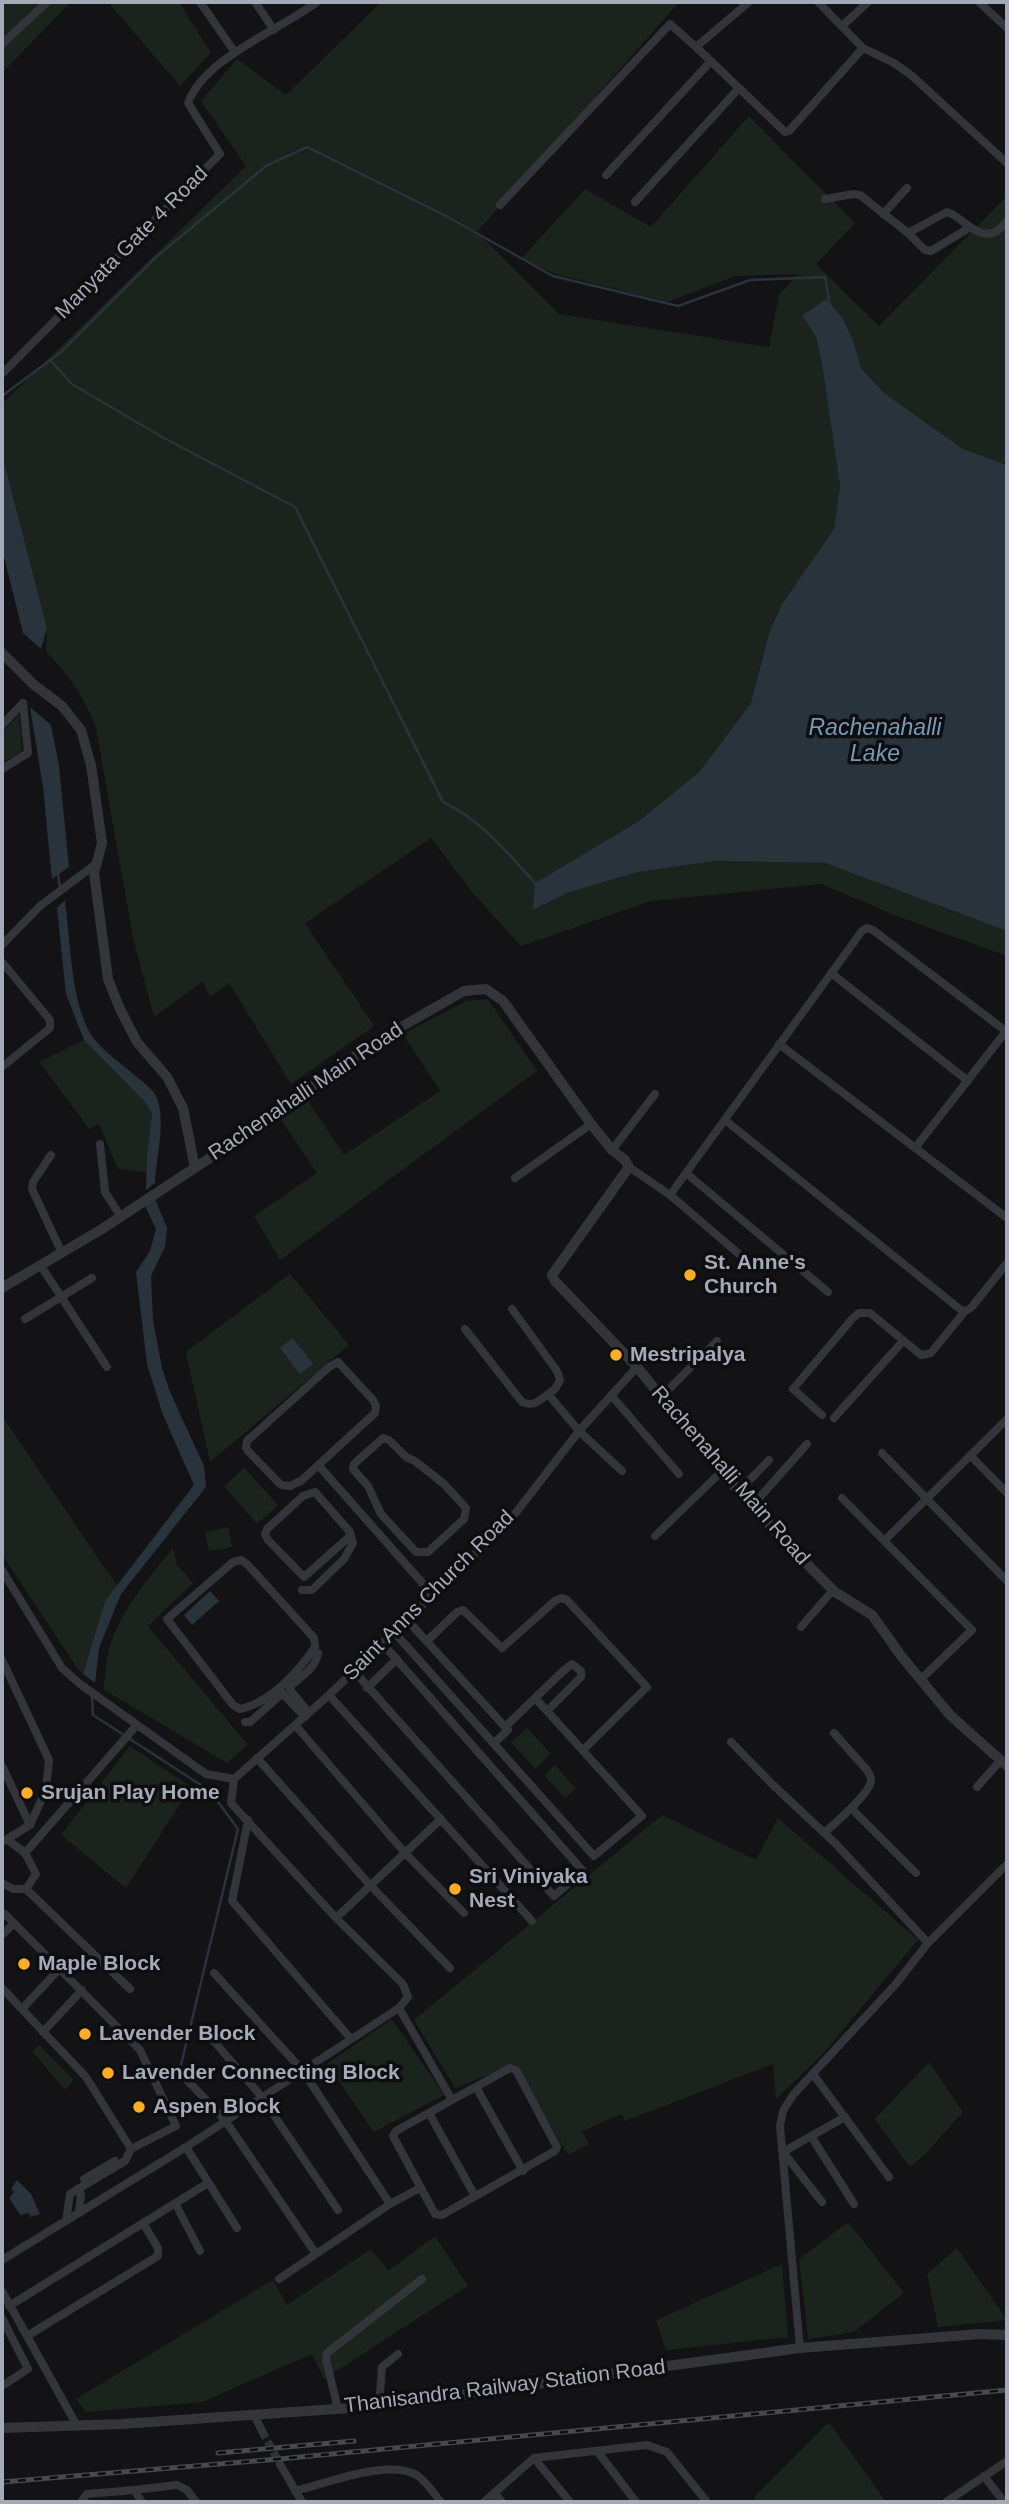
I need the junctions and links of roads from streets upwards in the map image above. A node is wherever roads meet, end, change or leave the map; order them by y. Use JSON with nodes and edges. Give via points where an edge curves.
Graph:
{"nodes":[{"id":1,"x":47,"y":2,"type":"edge"},
{"id":2,"x":200,"y":2,"type":"edge"},
{"id":3,"x":255,"y":2,"type":"edge"},
{"id":4,"x":317,"y":2,"type":"edge"},
{"id":5,"x":749,"y":2,"type":"edge"},
{"id":6,"x":818,"y":2,"type":"edge"},
{"id":7,"x":868,"y":2,"type":"edge"},
{"id":8,"x":979,"y":2,"type":"edge"},
{"id":9,"x":842,"y":26,"type":"junction"},
{"id":10,"x":1007,"y":28,"type":"edge"},
{"id":11,"x":274,"y":30,"type":"junction"},
{"id":12,"x":2,"y":44,"type":"edge"},
{"id":13,"x":696,"y":47,"type":"junction"},
{"id":14,"x":863,"y":48,"type":"junction"},
{"id":15,"x":234,"y":51,"type":"junction"},
{"id":16,"x":711,"y":61,"type":"junction"},
{"id":17,"x":739,"y":88,"type":"junction"},
{"id":18,"x":1007,"y":163,"type":"edge"},
{"id":19,"x":606,"y":176,"type":"dead end"},
{"id":20,"x":907,"y":188,"type":"dead end"},
{"id":21,"x":824,"y":199,"type":"dead end"},
{"id":22,"x":635,"y":202,"type":"dead end"},
{"id":23,"x":500,"y":205,"type":"dead end"},
{"id":24,"x":883,"y":214,"type":"junction"},
{"id":25,"x":1007,"y":221,"type":"edge"},
{"id":26,"x":968,"y":229,"type":"junction"},
{"id":27,"x":908,"y":233,"type":"junction"},
{"id":28,"x":3,"y":373,"type":"edge"},
{"id":29,"x":2,"y":653,"type":"edge"},
{"id":30,"x":2,"y":725,"type":"edge"},
{"id":31,"x":2,"y":769,"type":"edge"},
{"id":32,"x":97,"y":863,"type":"junction"},
{"id":33,"x":2,"y":945,"type":"edge"},
{"id":34,"x":2,"y":962,"type":"edge"},
{"id":35,"x":831,"y":973,"type":"junction"},
{"id":36,"x":1007,"y":1031,"type":"edge"},
{"id":37,"x":779,"y":1044,"type":"junction"},
{"id":38,"x":2,"y":1068,"type":"edge"},
{"id":39,"x":968,"y":1081,"type":"junction"},
{"id":40,"x":655,"y":1094,"type":"dead end"},
{"id":41,"x":725,"y":1120,"type":"junction"},
{"id":42,"x":591,"y":1124,"type":"junction"},
{"id":43,"x":100,"y":1144,"type":"dead end"},
{"id":44,"x":915,"y":1148,"type":"junction"},
{"id":45,"x":612,"y":1150,"type":"junction"},
{"id":46,"x":51,"y":1155,"type":"dead end"},
{"id":47,"x":629,"y":1167,"type":"junction"},
{"id":48,"x":195,"y":1168,"type":"junction"},
{"id":49,"x":686,"y":1173,"type":"junction"},
{"id":50,"x":515,"y":1178,"type":"dead end"},
{"id":51,"x":670,"y":1195,"type":"junction"},
{"id":52,"x":121,"y":1217,"type":"junction"},
{"id":53,"x":1007,"y":1218,"type":"edge"},
{"id":54,"x":62,"y":1253,"type":"junction"},
{"id":55,"x":746,"y":1260,"type":"dead end"},
{"id":56,"x":1007,"y":1263,"type":"edge"},
{"id":57,"x":41,"y":1266,"type":"junction"},
{"id":58,"x":92,"y":1278,"type":"dead end"},
{"id":59,"x":2,"y":1287,"type":"edge"},
{"id":60,"x":828,"y":1292,"type":"dead end"},
{"id":61,"x":62,"y":1297,"type":"junction"},
{"id":62,"x":512,"y":1309,"type":"dead end"},
{"id":63,"x":965,"y":1311,"type":"junction"},
{"id":64,"x":24,"y":1320,"type":"dead end"},
{"id":65,"x":465,"y":1329,"type":"dead end"},
{"id":66,"x":717,"y":1341,"type":"dead end"},
{"id":67,"x":903,"y":1341,"type":"junction"},
{"id":68,"x":107,"y":1367,"type":"dead end"},
{"id":69,"x":637,"y":1367,"type":"junction"},
{"id":70,"x":548,"y":1394,"type":"junction"},
{"id":71,"x":611,"y":1395,"type":"junction"},
{"id":72,"x":662,"y":1396,"type":"junction"},
{"id":73,"x":822,"y":1415,"type":"dead end"},
{"id":74,"x":834,"y":1418,"type":"dead end"},
{"id":75,"x":1007,"y":1419,"type":"edge"},
{"id":76,"x":579,"y":1431,"type":"junction"},
{"id":77,"x":807,"y":1444,"type":"dead end"},
{"id":78,"x":882,"y":1453,"type":"dead end"},
{"id":79,"x":970,"y":1455,"type":"junction"},
{"id":80,"x":769,"y":1460,"type":"dead end"},
{"id":81,"x":319,"y":1466,"type":"junction"},
{"id":82,"x":722,"y":1471,"type":"junction"},
{"id":83,"x":622,"y":1472,"type":"dead end"},
{"id":84,"x":679,"y":1474,"type":"dead end"},
{"id":85,"x":335,"y":1485,"type":"junction"},
{"id":86,"x":739,"y":1491,"type":"junction"},
{"id":87,"x":1007,"y":1493,"type":"edge"},
{"id":88,"x":318,"y":1495,"type":"junction"},
{"id":89,"x":842,"y":1498,"type":"dead end"},
{"id":90,"x":925,"y":1499,"type":"junction"},
{"id":91,"x":752,"y":1506,"type":"junction"},
{"id":92,"x":276,"y":1514,"type":"dead end"},
{"id":93,"x":382,"y":1514,"type":"junction"},
{"id":94,"x":370,"y":1524,"type":"junction"},
{"id":95,"x":351,"y":1532,"type":"junction"},
{"id":96,"x":655,"y":1536,"type":"dead end"},
{"id":97,"x":885,"y":1540,"type":"junction"},
{"id":98,"x":2,"y":1570,"type":"edge"},
{"id":99,"x":1007,"y":1581,"type":"edge"},
{"id":100,"x":302,"y":1590,"type":"dead end"},
{"id":101,"x":833,"y":1590,"type":"junction"},
{"id":102,"x":433,"y":1595,"type":"junction"},
{"id":103,"x":407,"y":1620,"type":"junction"},
{"id":104,"x":801,"y":1627,"type":"dead end"},
{"id":105,"x":394,"y":1633,"type":"junction"},
{"id":106,"x":427,"y":1641,"type":"junction"},
{"id":107,"x":382,"y":1643,"type":"junction"},
{"id":108,"x":318,"y":1653,"type":"dead end"},
{"id":109,"x":397,"y":1660,"type":"junction"},
{"id":110,"x":2,"y":1661,"type":"edge"},
{"id":111,"x":354,"y":1671,"type":"junction"},
{"id":112,"x":921,"y":1679,"type":"junction"},
{"id":113,"x":284,"y":1687,"type":"junction"},
{"id":114,"x":368,"y":1688,"type":"junction"},
{"id":115,"x":329,"y":1695,"type":"junction"},
{"id":116,"x":535,"y":1698,"type":"junction"},
{"id":117,"x":547,"y":1711,"type":"junction"},
{"id":118,"x":307,"y":1715,"type":"junction"},
{"id":119,"x":245,"y":1722,"type":"dead end"},
{"id":120,"x":295,"y":1725,"type":"junction"},
{"id":121,"x":136,"y":1726,"type":"junction"},
{"id":122,"x":505,"y":1727,"type":"junction"},
{"id":123,"x":834,"y":1733,"type":"dead end"},
{"id":124,"x":492,"y":1740,"type":"junction"},
{"id":125,"x":731,"y":1742,"type":"dead end"},
{"id":126,"x":583,"y":1750,"type":"junction"},
{"id":127,"x":257,"y":1759,"type":"junction"},
{"id":128,"x":1003,"y":1763,"type":"edge"},
{"id":129,"x":2,"y":1766,"type":"edge"},
{"id":130,"x":234,"y":1779,"type":"junction"},
{"id":131,"x":977,"y":1787,"type":"dead end"},
{"id":132,"x":851,"y":1808,"type":"junction"},
{"id":133,"x":441,"y":1819,"type":"junction"},
{"id":134,"x":248,"y":1820,"type":"junction"},
{"id":135,"x":30,"y":1825,"type":"junction"},
{"id":136,"x":824,"y":1833,"type":"junction"},
{"id":137,"x":5,"y":1841,"type":"edge"},
{"id":138,"x":25,"y":1853,"type":"junction"},
{"id":139,"x":405,"y":1853,"type":"junction"},
{"id":140,"x":1007,"y":1864,"type":"edge"},
{"id":141,"x":916,"y":1873,"type":"dead end"},
{"id":142,"x":2,"y":1883,"type":"edge"},
{"id":143,"x":370,"y":1885,"type":"junction"},
{"id":144,"x":26,"y":1889,"type":"junction"},
{"id":145,"x":464,"y":1913,"type":"dead end"},
{"id":146,"x":5,"y":1914,"type":"dead end"},
{"id":147,"x":337,"y":1918,"type":"junction"},
{"id":148,"x":532,"y":1921,"type":"dead end"},
{"id":149,"x":14,"y":1923,"type":"junction"},
{"id":150,"x":2,"y":1935,"type":"edge"},
{"id":151,"x":928,"y":1943,"type":"junction"},
{"id":152,"x":60,"y":1968,"type":"junction"},
{"id":153,"x":450,"y":1968,"type":"dead end"},
{"id":154,"x":214,"y":1973,"type":"dead end"},
{"id":155,"x":2,"y":1988,"type":"edge"},
{"id":156,"x":130,"y":1989,"type":"dead end"},
{"id":157,"x":82,"y":1990,"type":"junction"},
{"id":158,"x":399,"y":2008,"type":"junction"},
{"id":159,"x":22,"y":2009,"type":"junction"},
{"id":160,"x":43,"y":2032,"type":"junction"},
{"id":161,"x":206,"y":2032,"type":"dead end"},
{"id":162,"x":351,"y":2039,"type":"junction"},
{"id":163,"x":303,"y":2071,"type":"junction"},
{"id":164,"x":813,"y":2074,"type":"junction"},
{"id":165,"x":185,"y":2078,"type":"dead end"},
{"id":166,"x":476,"y":2087,"type":"junction"},
{"id":167,"x":261,"y":2096,"type":"junction"},
{"id":168,"x":452,"y":2100,"type":"junction"},
{"id":169,"x":429,"y":2113,"type":"junction"},
{"id":170,"x":845,"y":2117,"type":"junction"},
{"id":171,"x":225,"y":2120,"type":"junction"},
{"id":172,"x":811,"y":2136,"type":"junction"},
{"id":173,"x":186,"y":2147,"type":"junction"},
{"id":174,"x":131,"y":2149,"type":"junction"},
{"id":175,"x":783,"y":2152,"type":"junction"},
{"id":176,"x":115,"y":2161,"type":"dead end"},
{"id":177,"x":523,"y":2171,"type":"junction"},
{"id":178,"x":889,"y":2176,"type":"dead end"},
{"id":179,"x":208,"y":2183,"type":"junction"},
{"id":180,"x":79,"y":2187,"type":"junction"},
{"id":181,"x":420,"y":2188,"type":"junction"},
{"id":182,"x":475,"y":2196,"type":"junction"},
{"id":183,"x":822,"y":2202,"type":"dead end"},
{"id":184,"x":175,"y":2203,"type":"junction"},
{"id":185,"x":390,"y":2204,"type":"junction"},
{"id":186,"x":855,"y":2204,"type":"dead end"},
{"id":187,"x":338,"y":2210,"type":"dead end"},
{"id":188,"x":79,"y":2213,"type":"junction"},
{"id":189,"x":66,"y":2221,"type":"junction"},
{"id":190,"x":143,"y":2223,"type":"junction"},
{"id":191,"x":237,"y":2228,"type":"dead end"},
{"id":192,"x":200,"y":2251,"type":"dead end"},
{"id":193,"x":316,"y":2254,"type":"junction"},
{"id":194,"x":2,"y":2260,"type":"edge"},
{"id":195,"x":279,"y":2278,"type":"dead end"},
{"id":196,"x":422,"y":2279,"type":"dead end"},
{"id":197,"x":2,"y":2291,"type":"edge"},
{"id":198,"x":9,"y":2306,"type":"junction"},
{"id":199,"x":2,"y":2318,"type":"edge"},
{"id":200,"x":1007,"y":2335,"type":"edge"},
{"id":201,"x":27,"y":2336,"type":"junction"},
{"id":202,"x":800,"y":2348,"type":"junction"},
{"id":203,"x":398,"y":2354,"type":"dead end"},
{"id":204,"x":2,"y":2386,"type":"edge"},
{"id":205,"x":380,"y":2406,"type":"junction"},
{"id":206,"x":338,"y":2409,"type":"junction"},
{"id":207,"x":254,"y":2414,"type":"junction"},
{"id":208,"x":76,"y":2424,"type":"junction"},
{"id":209,"x":2,"y":2428,"type":"edge"},
{"id":210,"x":262,"y":2431,"type":"tunnel mouth"},
{"id":211,"x":598,"y":2452,"type":"junction"},
{"id":212,"x":534,"y":2459,"type":"junction"},
{"id":213,"x":1007,"y":2460,"type":"edge"},
{"id":214,"x":280,"y":2464,"type":"tunnel mouth"},
{"id":215,"x":984,"y":2476,"type":"junction"},
{"id":216,"x":134,"y":2490,"type":"junction"},
{"id":217,"x":295,"y":2491,"type":"junction"},
{"id":218,"x":494,"y":2493,"type":"junction"},
{"id":219,"x":81,"y":2502,"type":"edge"},
{"id":220,"x":142,"y":2502,"type":"edge"},
{"id":221,"x":196,"y":2502,"type":"edge"},
{"id":222,"x":302,"y":2502,"type":"edge"},
{"id":223,"x":441,"y":2502,"type":"edge"},
{"id":224,"x":484,"y":2502,"type":"edge"},
{"id":225,"x":502,"y":2502,"type":"edge"},
{"id":226,"x":570,"y":2502,"type":"edge"},
{"id":227,"x":636,"y":2502,"type":"edge"},
{"id":228,"x":707,"y":2502,"type":"edge"},
{"id":229,"x":946,"y":2502,"type":"edge"},
{"id":230,"x":1004,"y":2502,"type":"edge"}],
"edges":[{"from":1,"to":12,"type":"street"},
{"from":2,"to":15,"type":"street"},
{"from":3,"to":11,"type":"street"},
{"from":4,"to":11,"type":"street","name":"Manyata Gate 4 Road"},
{"from":5,"to":13,"type":"street"},
{"from":6,"to":9,"type":"street"},
{"from":7,"to":9,"type":"street"},
{"from":8,"to":10,"type":"street"},
{"from":9,"to":14,"type":"street"},
{"from":11,"to":15,"type":"street","name":"Manyata Gate 4 Road"},
{"from":13,"to":16,"type":"street"},
{"from":13,"to":23,"type":"street","via":[[670,24]]},
{"from":14,"to":17,"type":"street","via":[[787,132]]},
{"from":14,"to":18,"type":"street","via":[[911,75]]},
{"from":15,"to":28,"type":"street","name":"Manyata Gate 4 Road","via":[[192,91],[188,103],[220,153]]},
{"from":16,"to":17,"type":"street"},
{"from":16,"to":19,"type":"street"},
{"from":17,"to":22,"type":"street"},
{"from":20,"to":24,"type":"street"},
{"from":21,"to":24,"type":"street","via":[[860,195]]},
{"from":24,"to":27,"type":"street"},
{"from":25,"to":26,"type":"street","via":[[1000,230]]},
{"from":26,"to":27,"type":"street","via":[[947,212]]},
{"from":26,"to":27,"type":"street","via":[[931,251]]},
{"from":29,"to":32,"type":"street","via":[[62,706],[80,730],[91,765],[103,844]]},
{"from":30,"to":31,"type":"street","via":[[23,703],[29,753]]},
{"from":32,"to":33,"type":"street","via":[[40,905]]},
{"from":32,"to":48,"type":"street","via":[[94,873],[108,979],[137,1042],[167,1077],[183,1108]]},
{"from":34,"to":38,"type":"street","via":[[50,1020],[50,1028]]},
{"from":35,"to":36,"type":"street","via":[[867,928]]},
{"from":35,"to":37,"type":"street"},
{"from":35,"to":39,"type":"street"},
{"from":36,"to":39,"type":"street"},
{"from":37,"to":41,"type":"street"},
{"from":37,"to":44,"type":"street"},
{"from":39,"to":44,"type":"street"},
{"from":40,"to":45,"type":"street"},
{"from":41,"to":49,"type":"street"},
{"from":41,"to":63,"type":"street"},
{"from":42,"to":45,"type":"street","name":"Rachenahalli Main Road"},
{"from":42,"to":48,"type":"street","name":"Rachenahalli Main Road","via":[[503,1001],[485,989],[464,991],[377,1040]]},
{"from":42,"to":50,"type":"street"},
{"from":43,"to":52,"type":"street","via":[[105,1192]]},
{"from":44,"to":53,"type":"street"},
{"from":45,"to":47,"type":"street","name":"Rachenahalli Main Road"},
{"from":46,"to":54,"type":"street","via":[[32,1189]]},
{"from":47,"to":51,"type":"street"},
{"from":47,"to":69,"type":"street","name":"Rachenahalli Main Road","via":[[552,1275]]},
{"from":48,"to":52,"type":"street","name":"Rachenahalli Main Road"},
{"from":49,"to":51,"type":"street"},
{"from":49,"to":60,"type":"street"},
{"from":51,"to":55,"type":"street"},
{"from":52,"to":54,"type":"street","name":"Rachenahalli Main Road"},
{"from":54,"to":57,"type":"street","name":"Rachenahalli Main Road"},
{"from":56,"to":63,"type":"street"},
{"from":57,"to":59,"type":"street","name":"Rachenahalli Main Road"},
{"from":57,"to":61,"type":"street"},
{"from":58,"to":61,"type":"street"},
{"from":61,"to":64,"type":"street"},
{"from":61,"to":68,"type":"street"},
{"from":62,"to":70,"type":"street","via":[[557,1371],[560,1380]]},
{"from":63,"to":67,"type":"street","via":[[925,1356]]},
{"from":65,"to":70,"type":"street","via":[[522,1402],[537,1403]]},
{"from":66,"to":72,"type":"street"},
{"from":67,"to":73,"type":"street","via":[[866,1311],[852,1319],[793,1389]]},
{"from":67,"to":74,"type":"street"},
{"from":69,"to":71,"type":"street","name":"Saint Anns Church Road"},
{"from":69,"to":72,"type":"street","name":"Rachenahalli Main Road"},
{"from":70,"to":76,"type":"street"},
{"from":71,"to":76,"type":"street","name":"Saint Anns Church Road"},
{"from":71,"to":84,"type":"street"},
{"from":72,"to":82,"type":"street","name":"Rachenahalli Main Road"},
{"from":75,"to":79,"type":"street"},
{"from":76,"to":83,"type":"street"},
{"from":76,"to":102,"type":"street","name":"Saint Anns Church Road","via":[[512,1519]]},
{"from":77,"to":91,"type":"street"},
{"from":78,"to":90,"type":"street"},
{"from":79,"to":87,"type":"street"},
{"from":79,"to":90,"type":"street"},
{"from":80,"to":86,"type":"street"},
{"from":81,"to":81,"type":"street","via":[[286,1487],[246,1447],[251,1436],[338,1362],[373,1400],[375,1413]]},
{"from":81,"to":85,"type":"street"},
{"from":82,"to":86,"type":"street","name":"Rachenahalli Main Road"},
{"from":82,"to":96,"type":"street"},
{"from":85,"to":88,"type":"street"},
{"from":85,"to":94,"type":"street"},
{"from":86,"to":91,"type":"street","name":"Rachenahalli Main Road"},
{"from":88,"to":92,"type":"street","via":[[303,1491]]},
{"from":88,"to":95,"type":"street"},
{"from":88,"to":95,"type":"street","via":[[303,1496],[267,1529],[268,1541],[304,1577]]},
{"from":89,"to":97,"type":"street"},
{"from":90,"to":97,"type":"street"},
{"from":90,"to":99,"type":"street"},
{"from":91,"to":101,"type":"street","name":"Rachenahalli Main Road"},
{"from":93,"to":93,"type":"street","via":[[353,1467],[383,1438],[444,1484],[467,1511],[431,1550],[419,1554]]},
{"from":93,"to":94,"type":"street"},
{"from":94,"to":102,"type":"street"},
{"from":95,"to":100,"type":"street","via":[[352,1543],[344,1559],[312,1590]]},
{"from":97,"to":112,"type":"street","via":[[972,1630]]},
{"from":98,"to":121,"type":"street","via":[[62,1668]]},
{"from":101,"to":104,"type":"street"},
{"from":101,"to":112,"type":"street","name":"Rachenahalli Main Road","via":[[872,1615]]},
{"from":102,"to":103,"type":"street","name":"Saint Anns Church Road"},
{"from":103,"to":105,"type":"street","name":"Saint Anns Church Road"},
{"from":103,"to":106,"type":"street"},
{"from":105,"to":107,"type":"street","name":"Saint Anns Church Road"},
{"from":105,"to":124,"type":"street"},
{"from":106,"to":122,"type":"street"},
{"from":106,"to":126,"type":"street","via":[[463,1610],[502,1648],[556,1600],[567,1600],[648,1687]]},
{"from":107,"to":109,"type":"street"},
{"from":107,"to":111,"type":"street","name":"Saint Anns Church Road"},
{"from":108,"to":113,"type":"street","via":[[311,1668]]},
{"from":109,"to":114,"type":"street"},
{"from":109,"to":114,"type":"street","via":[[583,1871],[554,1896]]},
{"from":110,"to":135,"type":"street","via":[[49,1760],[46,1790]]},
{"from":111,"to":114,"type":"street"},
{"from":111,"to":115,"type":"street","name":"Saint Anns Church Road"},
{"from":112,"to":128,"type":"street","name":"Rachenahalli Main Road","via":[[950,1715]]},
{"from":113,"to":113,"type":"street","via":[[254,1706],[240,1709],[233,1705],[167,1619],[241,1560],[314,1638],[315,1647]]},
{"from":113,"to":118,"type":"street"},
{"from":113,"to":119,"type":"street"},
{"from":115,"to":118,"type":"street","name":"Saint Anns Church Road"},
{"from":115,"to":133,"type":"street"},
{"from":116,"to":117,"type":"street"},
{"from":116,"to":117,"type":"street","via":[[563,1671],[576,1666],[582,1677]]},
{"from":116,"to":122,"type":"street"},
{"from":117,"to":126,"type":"street"},
{"from":118,"to":120,"type":"street","name":"Saint Anns Church Road"},
{"from":120,"to":127,"type":"street","name":"Saint Anns Church Road"},
{"from":120,"to":139,"type":"street"},
{"from":121,"to":130,"type":"street","via":[[206,1774]]},
{"from":121,"to":138,"type":"street"},
{"from":122,"to":124,"type":"street"},
{"from":123,"to":132,"type":"street","via":[[871,1777]]},
{"from":124,"to":126,"type":"street","via":[[594,1856],[642,1816]]},
{"from":125,"to":136,"type":"street"},
{"from":127,"to":130,"type":"street","name":"Saint Anns Church Road"},
{"from":127,"to":143,"type":"street"},
{"from":128,"to":131,"type":"street"},
{"from":129,"to":135,"type":"street"},
{"from":130,"to":134,"type":"street","via":[[231,1803]]},
{"from":132,"to":136,"type":"street"},
{"from":132,"to":141,"type":"street"},
{"from":133,"to":139,"type":"street"},
{"from":133,"to":148,"type":"street"},
{"from":134,"to":147,"type":"street"},
{"from":134,"to":162,"type":"street","via":[[232,1901]]},
{"from":135,"to":137,"type":"street"},
{"from":136,"to":151,"type":"street"},
{"from":137,"to":138,"type":"street"},
{"from":138,"to":144,"type":"street","via":[[36,1874]]},
{"from":139,"to":143,"type":"street"},
{"from":139,"to":145,"type":"street"},
{"from":140,"to":151,"type":"street"},
{"from":142,"to":144,"type":"street"},
{"from":143,"to":147,"type":"street"},
{"from":143,"to":153,"type":"street"},
{"from":144,"to":156,"type":"street"},
{"from":146,"to":149,"type":"street"},
{"from":147,"to":158,"type":"street","via":[[403,1984],[408,1997]]},
{"from":149,"to":150,"type":"street"},
{"from":149,"to":152,"type":"street"},
{"from":151,"to":164,"type":"street"},
{"from":152,"to":157,"type":"street"},
{"from":152,"to":159,"type":"street"},
{"from":154,"to":163,"type":"street"},
{"from":155,"to":159,"type":"street"},
{"from":157,"to":160,"type":"street"},
{"from":157,"to":174,"type":"street","via":[[140,2050],[176,2126]]},
{"from":158,"to":162,"type":"street"},
{"from":158,"to":168,"type":"street"},
{"from":159,"to":160,"type":"street"},
{"from":160,"to":174,"type":"street","via":[[86,2077]]},
{"from":161,"to":167,"type":"street"},
{"from":162,"to":163,"type":"street"},
{"from":163,"to":167,"type":"street"},
{"from":163,"to":185,"type":"street"},
{"from":164,"to":170,"type":"street"},
{"from":164,"to":175,"type":"street","via":[[783,2110]]},
{"from":165,"to":171,"type":"street"},
{"from":166,"to":168,"type":"street"},
{"from":166,"to":177,"type":"street"},
{"from":166,"to":177,"type":"street","via":[[510,2068],[516,2070],[557,2147]]},
{"from":167,"to":171,"type":"street"},
{"from":167,"to":187,"type":"street"},
{"from":168,"to":169,"type":"street"},
{"from":169,"to":181,"type":"street","via":[[393,2137]]},
{"from":169,"to":182,"type":"street"},
{"from":170,"to":172,"type":"street"},
{"from":170,"to":178,"type":"street"},
{"from":171,"to":173,"type":"street"},
{"from":171,"to":193,"type":"street"},
{"from":172,"to":175,"type":"street"},
{"from":172,"to":186,"type":"street"},
{"from":173,"to":179,"type":"street"},
{"from":173,"to":188,"type":"street"},
{"from":174,"to":180,"type":"street","via":[[125,2161]]},
{"from":175,"to":183,"type":"street"},
{"from":175,"to":202,"type":"street"},
{"from":176,"to":180,"type":"street","via":[[81,2180]]},
{"from":177,"to":182,"type":"street"},
{"from":179,"to":184,"type":"street"},
{"from":179,"to":191,"type":"street"},
{"from":180,"to":188,"type":"street"},
{"from":180,"to":189,"type":"street","via":[[70,2194]]},
{"from":181,"to":182,"type":"street","via":[[435,2214],[442,2216]]},
{"from":181,"to":185,"type":"street"},
{"from":184,"to":190,"type":"street"},
{"from":184,"to":192,"type":"street"},
{"from":185,"to":193,"type":"street"},
{"from":188,"to":189,"type":"street"},
{"from":189,"to":194,"type":"street"},
{"from":190,"to":198,"type":"street"},
{"from":190,"to":201,"type":"street","via":[[158,2256]]},
{"from":193,"to":195,"type":"street"},
{"from":196,"to":206,"type":"street","via":[[327,2353]]},
{"from":197,"to":198,"type":"street"},
{"from":198,"to":201,"type":"street"},
{"from":199,"to":204,"type":"street","via":[[28,2369]]},
{"from":200,"to":202,"type":"street","name":"Thanisandra Railway Station Road"},
{"from":201,"to":208,"type":"street"},
{"from":202,"to":205,"type":"street","name":"Thanisandra Railway Station Road"},
{"from":203,"to":205,"type":"street","via":[[382,2367]]},
{"from":205,"to":206,"type":"street","name":"Thanisandra Railway Station Road"},
{"from":206,"to":207,"type":"street","name":"Thanisandra Railway Station Road"},
{"from":207,"to":208,"type":"street","name":"Thanisandra Railway Station Road"},
{"from":207,"to":210,"type":"street"},
{"from":208,"to":209,"type":"street","name":"Thanisandra Railway Station Road"},
{"from":211,"to":212,"type":"street"},
{"from":211,"to":227,"type":"street"},
{"from":211,"to":228,"type":"street","via":[[647,2445],[667,2452]]},
{"from":212,"to":218,"type":"street"},
{"from":212,"to":226,"type":"street"},
{"from":213,"to":215,"type":"street"},
{"from":214,"to":217,"type":"street"},
{"from":215,"to":229,"type":"street"},
{"from":215,"to":230,"type":"street"},
{"from":216,"to":219,"type":"street","via":[[87,2494]]},
{"from":216,"to":220,"type":"street"},
{"from":216,"to":221,"type":"street","via":[[177,2485]]},
{"from":217,"to":222,"type":"street"},
{"from":217,"to":223,"type":"street","via":[[374,2471],[400,2470],[417,2475]]},
{"from":218,"to":224,"type":"street"},
{"from":218,"to":225,"type":"street"}]}
